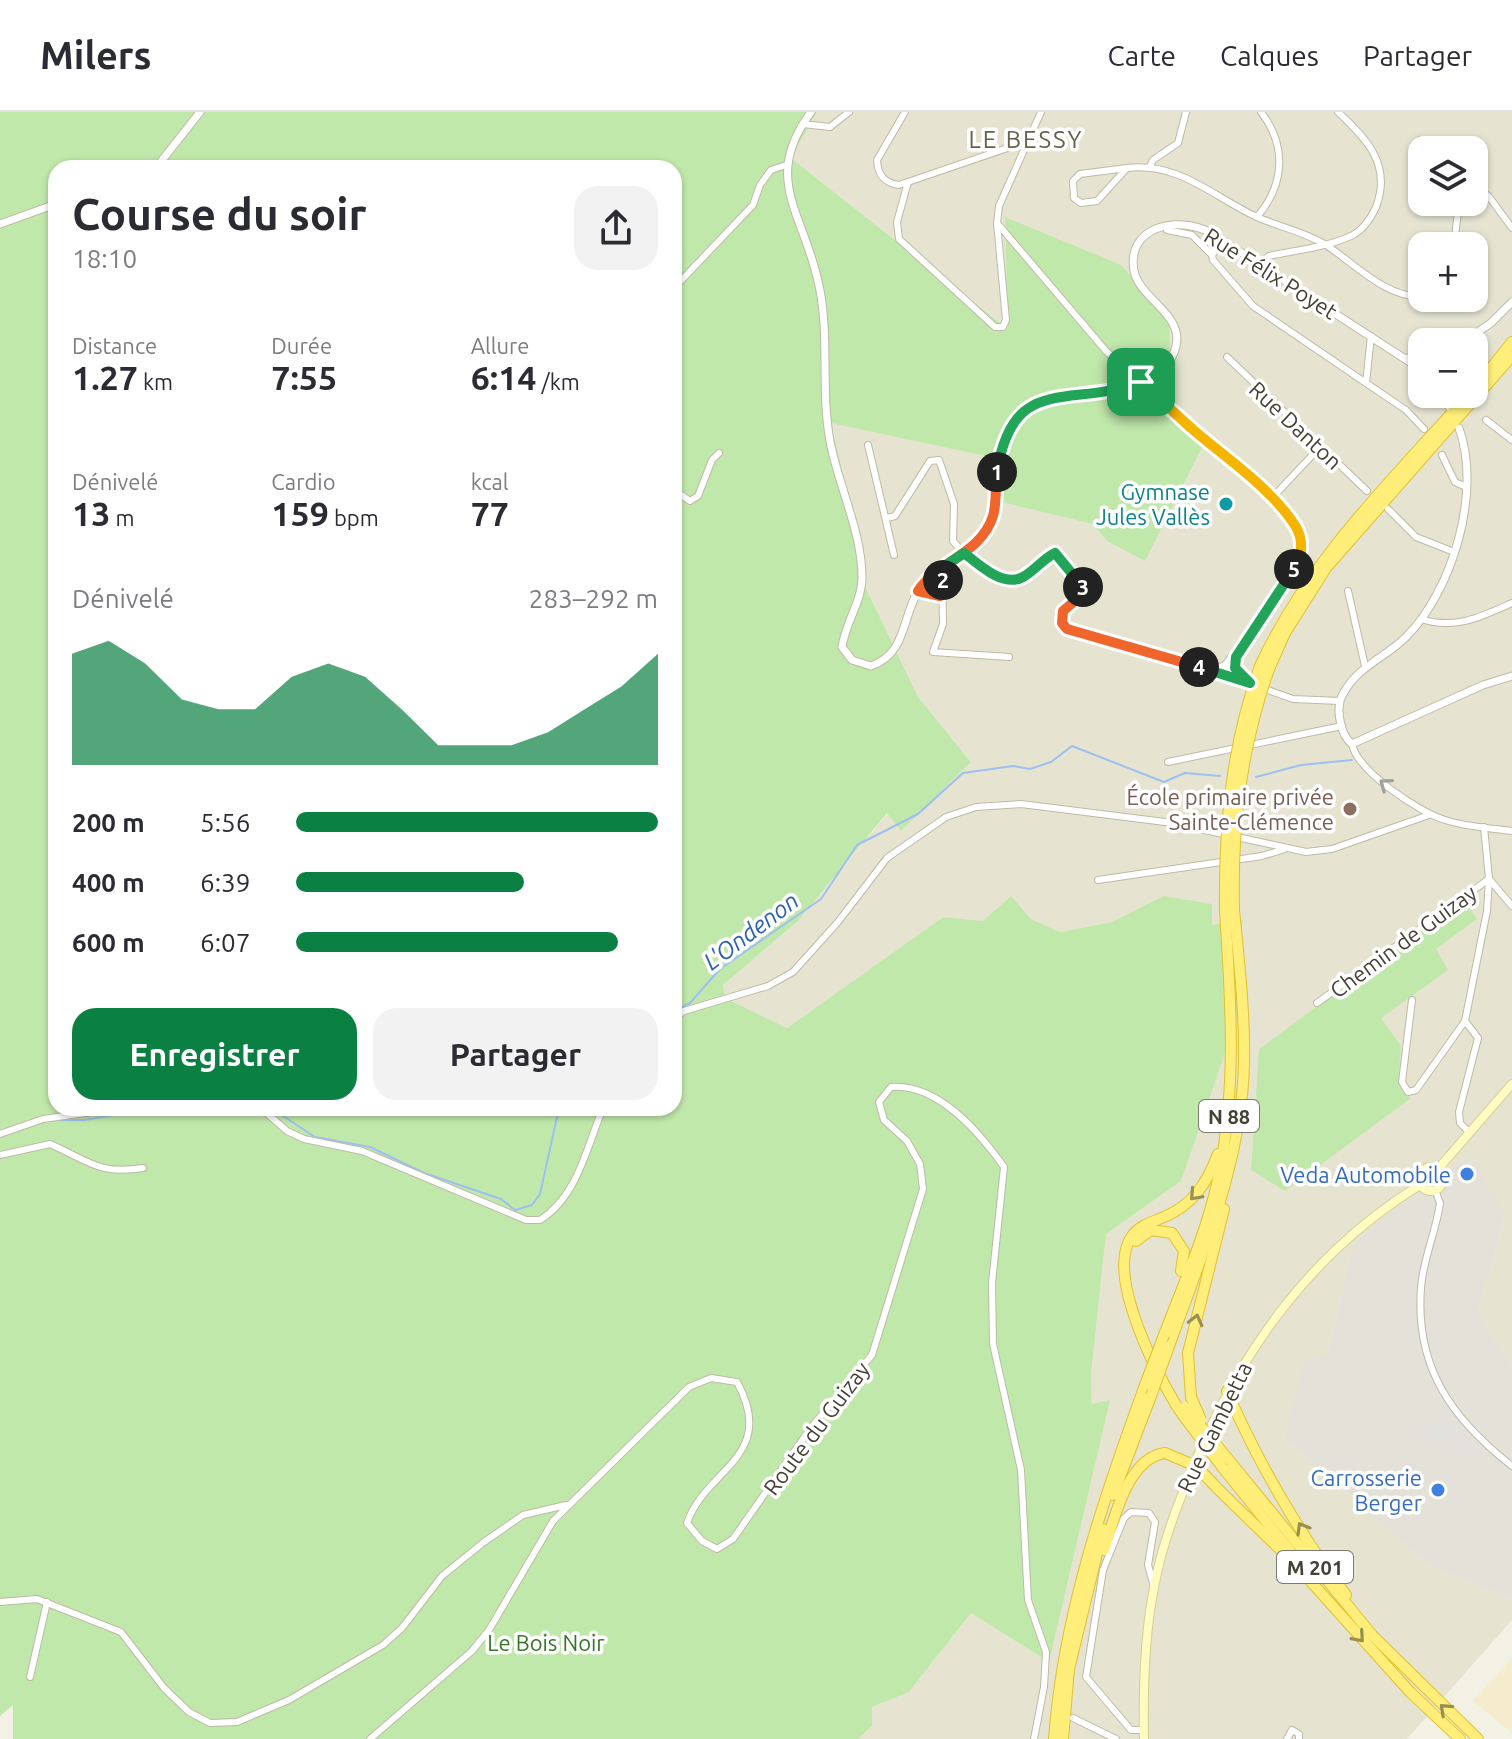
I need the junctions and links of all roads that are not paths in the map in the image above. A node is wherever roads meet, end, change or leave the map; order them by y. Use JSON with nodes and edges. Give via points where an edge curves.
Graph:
{"nodes":[{"id":1,"x":200,"y":112,"type":"edge"},
{"id":2,"x":811,"y":112,"type":"edge"},
{"id":3,"x":849,"y":112,"type":"edge"},
{"id":4,"x":905,"y":112,"type":"edge"},
{"id":5,"x":1041,"y":112,"type":"edge"},
{"id":6,"x":1186,"y":112,"type":"edge"},
{"id":7,"x":1261,"y":112,"type":"edge"},
{"id":8,"x":1338,"y":112,"type":"edge"},
{"id":9,"x":803,"y":124,"type":"junction"},
{"id":10,"x":1028,"y":141,"type":"junction"},
{"id":11,"x":162,"y":160,"type":"edge"},
{"id":12,"x":786,"y":165,"type":"junction"},
{"id":13,"x":1127,"y":168,"type":"junction"},
{"id":14,"x":1149,"y":168,"type":"junction"},
{"id":15,"x":908,"y":182,"type":"junction"},
{"id":16,"x":1488,"y":200,"type":"edge"},
{"id":17,"x":48,"y":207,"type":"edge"},
{"id":18,"x":1257,"y":217,"type":"junction"},
{"id":19,"x":997,"y":223,"type":"junction"},
{"id":20,"x":0,"y":224,"type":"edge"},
{"id":21,"x":1512,"y":228,"type":"edge"},
{"id":22,"x":1167,"y":230,"type":"dead end"},
{"id":23,"x":1222,"y":240,"type":"junction"},
{"id":24,"x":1323,"y":243,"type":"junction"},
{"id":25,"x":1213,"y":257,"type":"junction"},
{"id":26,"x":1259,"y":264,"type":"junction"},
{"id":27,"x":682,"y":280,"type":"edge"},
{"id":28,"x":1408,"y":295,"type":"edge"},
{"id":29,"x":1512,"y":302,"type":"edge"},
{"id":30,"x":1484,"y":328,"type":"edge"},
{"id":31,"x":1371,"y":336,"type":"junction"},
{"id":32,"x":1512,"y":342,"type":"edge"},
{"id":33,"x":1512,"y":356,"type":"edge"},
{"id":34,"x":1227,"y":357,"type":"dead end"},
{"id":35,"x":1405,"y":358,"type":"junction"},
{"id":36,"x":1408,"y":358,"type":"edge"},
{"id":37,"x":1408,"y":360,"type":"edge"},
{"id":38,"x":1488,"y":372,"type":"edge"},
{"id":39,"x":1141,"y":382,"type":"junction"},
{"id":40,"x":1366,"y":383,"type":"junction"},
{"id":41,"x":1457,"y":408,"type":"edge"},
{"id":42,"x":1486,"y":420,"type":"dead end"},
{"id":43,"x":1459,"y":428,"type":"dead end"},
{"id":44,"x":1424,"y":429,"type":"dead end"},
{"id":45,"x":1512,"y":440,"type":"edge"},
{"id":46,"x":868,"y":445,"type":"dead end"},
{"id":47,"x":1320,"y":447,"type":"junction"},
{"id":48,"x":719,"y":453,"type":"dead end"},
{"id":49,"x":1442,"y":455,"type":"dead end"},
{"id":50,"x":1464,"y":486,"type":"junction"},
{"id":51,"x":1367,"y":491,"type":"dead end"},
{"id":52,"x":682,"y":496,"type":"edge"},
{"id":53,"x":1271,"y":499,"type":"junction"},
{"id":54,"x":1388,"y":509,"type":"dead end"},
{"id":55,"x":887,"y":518,"type":"junction"},
{"id":56,"x":1454,"y":552,"type":"junction"},
{"id":57,"x":964,"y":553,"type":"junction"},
{"id":58,"x":894,"y":555,"type":"dead end"},
{"id":59,"x":942,"y":568,"type":"junction"},
{"id":60,"x":918,"y":591,"type":"junction"},
{"id":61,"x":1348,"y":591,"type":"dead end"},
{"id":62,"x":940,"y":596,"type":"junction"},
{"id":63,"x":1512,"y":603,"type":"edge"},
{"id":64,"x":1421,"y":619,"type":"junction"},
{"id":65,"x":1240,"y":648,"type":"junction"},
{"id":66,"x":1009,"y":657,"type":"dead end"},
{"id":67,"x":1365,"y":666,"type":"junction"},
{"id":68,"x":1235,"y":667,"type":"junction"},
{"id":69,"x":1264,"y":668,"type":"junction"},
{"id":70,"x":1226,"y":670,"type":"junction"},
{"id":71,"x":1512,"y":676,"type":"edge"},
{"id":72,"x":1250,"y":683,"type":"junction"},
{"id":73,"x":1340,"y":701,"type":"junction"},
{"id":74,"x":1342,"y":726,"type":"junction"},
{"id":75,"x":1352,"y":744,"type":"junction"},
{"id":76,"x":1168,"y":762,"type":"dead end"},
{"id":77,"x":1429,"y":815,"type":"junction"},
{"id":78,"x":1484,"y":827,"type":"junction"},
{"id":79,"x":1512,"y":831,"type":"edge"},
{"id":80,"x":1285,"y":849,"type":"junction"},
{"id":81,"x":1489,"y":879,"type":"junction"},
{"id":82,"x":1098,"y":880,"type":"dead end"},
{"id":83,"x":1512,"y":906,"type":"edge"},
{"id":84,"x":1229,"y":911,"type":"junction"},
{"id":85,"x":1412,"y":1000,"type":"dead end"},
{"id":86,"x":1317,"y":1003,"type":"dead end"},
{"id":87,"x":682,"y":1013,"type":"edge"},
{"id":88,"x":1465,"y":1021,"type":"junction"},
{"id":89,"x":1512,"y":1084,"type":"edge"},
{"id":90,"x":64,"y":1116,"type":"edge"},
{"id":91,"x":270,"y":1116,"type":"edge"},
{"id":92,"x":600,"y":1116,"type":"edge"},
{"id":93,"x":1228,"y":1126,"type":"junction"},
{"id":94,"x":1469,"y":1132,"type":"junction"},
{"id":95,"x":0,"y":1134,"type":"edge"},
{"id":96,"x":0,"y":1155,"type":"edge"},
{"id":97,"x":143,"y":1168,"type":"dead end"},
{"id":98,"x":1438,"y":1169,"type":"junction"},
{"id":99,"x":1226,"y":1179,"type":"junction"},
{"id":100,"x":1420,"y":1185,"type":"junction"},
{"id":101,"x":1435,"y":1190,"type":"junction"},
{"id":102,"x":1172,"y":1312,"type":"junction"},
{"id":103,"x":1227,"y":1391,"type":"junction"},
{"id":104,"x":1186,"y":1406,"type":"junction"},
{"id":105,"x":1225,"y":1461,"type":"junction"},
{"id":106,"x":1512,"y":1466,"type":"edge"},
{"id":107,"x":566,"y":1505,"type":"junction"},
{"id":108,"x":1154,"y":1587,"type":"junction"},
{"id":109,"x":1322,"y":1593,"type":"junction"},
{"id":110,"x":0,"y":1602,"type":"edge"},
{"id":111,"x":47,"y":1602,"type":"junction"},
{"id":112,"x":1077,"y":1632,"type":"junction"},
{"id":113,"x":1395,"y":1661,"type":"junction"},
{"id":114,"x":30,"y":1677,"type":"dead end"},
{"id":115,"x":1405,"y":1679,"type":"junction"},
{"id":116,"x":1073,"y":1718,"type":"dead end"},
{"id":117,"x":1131,"y":1730,"type":"junction"},
{"id":118,"x":1144,"y":1735,"type":"edge"},
{"id":119,"x":1056,"y":1738,"type":"edge"},
{"id":120,"x":370,"y":1739,"type":"edge"},
{"id":121,"x":1034,"y":1739,"type":"edge"},
{"id":122,"x":1118,"y":1739,"type":"edge"},
{"id":123,"x":1287,"y":1739,"type":"edge"},
{"id":124,"x":1299,"y":1739,"type":"edge"},
{"id":125,"x":1460,"y":1739,"type":"edge"},
{"id":126,"x":1478,"y":1739,"type":"edge"}],
"edges":[{"from":1,"to":11,"type":"street"},
{"from":2,"to":9,"type":"street"},
{"from":3,"to":9,"type":"street","via":[[830,127]]},
{"from":4,"to":15,"type":"street","via":[[881,151],[877,168],[890,184]]},
{"from":5,"to":10,"type":"street"},
{"from":6,"to":14,"type":"street","via":[[1178,143]]},
{"from":7,"to":18,"type":"street","via":[[1281,149],[1276,185]]},
{"from":8,"to":24,"type":"street","via":[[1372,147],[1381,167],[1381,191],[1367,224],[1355,234]]},
{"from":9,"to":12,"type":"street"},
{"from":10,"to":15,"type":"street"},
{"from":10,"to":19,"type":"street","via":[[999,206]]},
{"from":12,"to":27,"type":"street","via":[[771,170],[753,205]]},
{"from":12,"to":60,"type":"street","via":[[789,191],[818,279],[830,439],[860,561],[861,587],[842,647],[852,660],[871,666],[890,657]]},
{"from":13,"to":13,"type":"street","via":[[1080,174],[1073,181],[1074,198],[1081,203],[1097,201]]},
{"from":13,"to":14,"type":"street"},
{"from":14,"to":18,"type":"street","via":[[1201,182]]},
{"from":15,"to":19,"type":"street","via":[[897,222],[899,239],[995,327],[1003,327]]},
{"from":16,"to":21,"type":"street"},
{"from":17,"to":20,"type":"street"},
{"from":18,"to":24,"type":"street"},
{"from":19,"to":39,"type":"street","via":[[1106,351]]},
{"from":22,"to":25,"type":"street","via":[[1192,235]]},
{"from":23,"to":25,"type":"street"},
{"from":23,"to":26,"type":"street","name":"Rue Félix Poyet"},
{"from":23,"to":39,"type":"street","name":"Rue Félix Poyet","via":[[1176,222],[1149,232],[1141,242],[1134,273],[1168,313],[1176,341],[1167,366]]},
{"from":24,"to":26,"type":"street","via":[[1269,256]]},
{"from":24,"to":28,"type":"street","via":[[1399,294]]},
{"from":25,"to":40,"type":"street","via":[[1253,306]]},
{"from":26,"to":31,"type":"street","name":"Rue Félix Poyet"},
{"from":29,"to":30,"type":"street"},
{"from":31,"to":35,"type":"street","name":"Rue Félix Poyet"},
{"from":31,"to":40,"type":"street"},
{"from":32,"to":38,"type":"highway"},
{"from":33,"to":69,"type":"highway","number":"N 88","via":[[1326,568]]},
{"from":34,"to":47,"type":"street","name":"Rue Danton"},
{"from":35,"to":36,"type":"street"},
{"from":35,"to":37,"type":"street","name":"Rue Félix Poyet"},
{"from":39,"to":53,"type":"street"},
{"from":39,"to":57,"type":"street","via":[[1049,399],[1018,415],[1002,441],[994,514]]},
{"from":40,"to":44,"type":"street"},
{"from":41,"to":69,"type":"highway","number":"N 88","via":[[1321,561],[1276,630]]},
{"from":42,"to":45,"type":"street"},
{"from":43,"to":50,"type":"street","via":[[1467,460]]},
{"from":46,"to":55,"type":"street"},
{"from":47,"to":51,"type":"street","name":"Rue Danton"},
{"from":47,"to":53,"type":"street"},
{"from":48,"to":52,"type":"street","via":[[698,496],[690,501]]},
{"from":49,"to":50,"type":"street","via":[[1455,482]]},
{"from":50,"to":56,"type":"street"},
{"from":53,"to":65,"type":"street","via":[[1296,527],[1300,557]]},
{"from":54,"to":56,"type":"street","via":[[1416,537]]},
{"from":55,"to":57,"type":"street","via":[[895,516],[930,461],[939,460],[954,504],[953,541]]},
{"from":55,"to":58,"type":"street"},
{"from":56,"to":64,"type":"street"},
{"from":57,"to":59,"type":"street"},
{"from":57,"to":70,"type":"street","via":[[983,569],[1010,579],[1021,579],[1055,553],[1083,586],[1083,594],[1063,611],[1067,629]]},
{"from":59,"to":60,"type":"street"},
{"from":59,"to":62,"type":"street"},
{"from":60,"to":62,"type":"street"},
{"from":61,"to":67,"type":"street"},
{"from":62,"to":66,"type":"street","via":[[943,624],[933,652]]},
{"from":63,"to":64,"type":"street","via":[[1463,624]]},
{"from":64,"to":67,"type":"street","via":[[1398,644]]},
{"from":65,"to":68,"type":"street"},
{"from":65,"to":70,"type":"street"},
{"from":67,"to":73,"type":"street"},
{"from":68,"to":70,"type":"street"},
{"from":68,"to":72,"type":"street"},
{"from":69,"to":84,"type":"highway","number":"N 88","bridge":true,"via":[[1242,766]]},
{"from":70,"to":72,"type":"street"},
{"from":71,"to":75,"type":"street"},
{"from":72,"to":73,"type":"street","via":[[1293,699]]},
{"from":73,"to":74,"type":"street"},
{"from":74,"to":75,"type":"street"},
{"from":74,"to":76,"type":"street"},
{"from":77,"to":75,"type":"street","one_way":true,"via":[[1361,764]]},
{"from":77,"to":78,"type":"street"},
{"from":77,"to":80,"type":"street","via":[[1320,852]]},
{"from":78,"to":79,"type":"street"},
{"from":78,"to":81,"type":"street"},
{"from":80,"to":82,"type":"street"},
{"from":80,"to":87,"type":"street","via":[[1173,823],[1021,804],[976,807],[946,817],[887,858],[793,972],[768,986]]},
{"from":81,"to":83,"type":"street"},
{"from":81,"to":86,"type":"street","name":"Chemin de Guizay"},
{"from":81,"to":88,"type":"street"},
{"from":84,"to":93,"type":"highway","number":"N 88","via":[[1233,1066]]},
{"from":84,"to":99,"type":"highway","number":"N 88","via":[[1244,1065]]},
{"from":85,"to":88,"type":"street","via":[[1402,1082],[1408,1092],[1416,1090]]},
{"from":88,"to":94,"type":"street","via":[[1478,1038],[1459,1112],[1460,1123]]},
{"from":89,"to":94,"type":"main road"},
{"from":90,"to":95,"type":"street"},
{"from":91,"to":92,"type":"street","via":[[304,1139],[362,1151],[526,1220],[540,1220],[563,1198],[589,1152]]},
{"from":93,"to":102,"type":"highway","number":"N 88","via":[[1218,1182]]},
{"from":93,"to":104,"type":"highway","number":"M 201","one_way":true,"via":[[1209,1177],[1182,1209],[1131,1236],[1125,1266],[1137,1325],[1155,1370]]},
{"from":94,"to":98,"type":"main road"},
{"from":96,"to":97,"type":"street","via":[[50,1144],[87,1164],[117,1172]]},
{"from":98,"to":100,"type":"main road","name":"Rue Gambetta","via":[[1423,1170]]},
{"from":98,"to":101,"type":"main road","via":[[1443,1180]]},
{"from":104,"to":99,"type":"highway","one_way":true,"via":[[1188,1353],[1225,1206]]},
{"from":99,"to":112,"type":"highway","number":"N 88","bridge":true,"via":[[1107,1513]]},
{"from":100,"to":101,"type":"main road"},
{"from":100,"to":103,"type":"main road","name":"Rue Gambetta","via":[[1372,1215],[1299,1286]]},
{"from":101,"to":106,"type":"street","via":[[1440,1203],[1421,1287],[1426,1353],[1462,1422]]},
{"from":102,"to":104,"type":"highway","number":"M 201","via":[[1184,1259],[1182,1243],[1172,1233],[1151,1230],[1133,1246],[1134,1289],[1158,1361]]},
{"from":102,"to":119,"type":"highway","number":"N 88","bridge":true,"via":[[1078,1585],[1061,1669]]},
{"from":103,"to":108,"type":"main road","name":"Rue Gambetta","via":[[1176,1508]]},
{"from":113,"to":103,"type":"highway","one_way":true,"via":[[1317,1554]]},
{"from":104,"to":105,"type":"highway","number":"M 201","bridge":true},
{"from":104,"to":105,"type":"highway","bridge":true,"via":[[1197,1414]]},
{"from":105,"to":109,"type":"highway","number":"M 201"},
{"from":105,"to":113,"type":"highway","number":"M 201"},
{"from":107,"to":111,"type":"street","via":[[523,1515],[484,1542],[442,1576],[383,1645],[289,1700],[237,1722],[210,1723],[189,1712],[127,1638]]},
{"from":107,"to":120,"type":"street","name":"Route du Guizay","via":[[472,1651]]},
{"from":107,"to":121,"type":"street","name":"Route du Guizay","via":[[689,1387],[711,1378],[737,1382],[750,1406],[744,1451],[693,1505],[687,1523],[717,1549],[733,1539],[810,1429],[872,1355],[923,1189],[920,1164],[907,1141],[884,1120],[879,1102],[891,1087],[911,1085],[979,1133],[1004,1167],[992,1283],[993,1344],[1021,1470],[1028,1600],[1046,1652]]},
{"from":108,"to":117,"type":"street","via":[[1148,1565],[1155,1522],[1149,1513],[1131,1512],[1103,1570],[1086,1677]]},
{"from":108,"to":118,"type":"main road","name":"Rue Gambetta"},
{"from":109,"to":112,"type":"highway","bridge":true,"via":[[1196,1466],[1165,1453],[1145,1461],[1127,1489]]},
{"from":109,"to":115,"type":"highway","number":"M 201","one_way":true},
{"from":110,"to":111,"type":"street","via":[[25,1597]]},
{"from":111,"to":114,"type":"street"},
{"from":112,"to":119,"type":"highway","number":"N 88"},
{"from":113,"to":115,"type":"highway","number":"M 201"},
{"from":115,"to":125,"type":"highway","number":"M 201"},
{"from":126,"to":115,"type":"highway","number":"M 201","one_way":true},
{"from":116,"to":122,"type":"street"},
{"from":117,"to":118,"type":"street"},
{"from":117,"to":122,"type":"street"},
{"from":123,"to":124,"type":"street","via":[[1292,1730]]}]}
